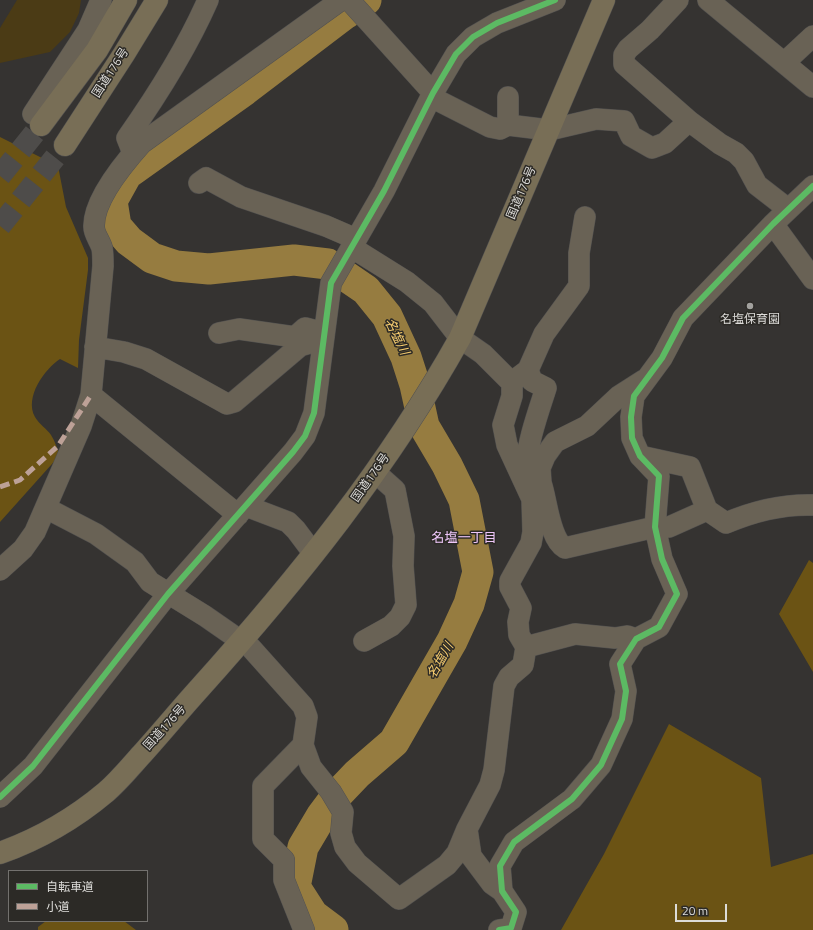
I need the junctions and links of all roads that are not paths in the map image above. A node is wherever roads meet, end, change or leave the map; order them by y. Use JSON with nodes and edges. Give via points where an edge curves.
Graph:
{"nodes":[{"id":1,"x":101,"y":0,"type":"edge"},
{"id":2,"x":126,"y":0,"type":"edge"},
{"id":3,"x":157,"y":0,"type":"edge"},
{"id":4,"x":208,"y":0,"type":"edge"},
{"id":5,"x":555,"y":0,"type":"edge"},
{"id":6,"x":604,"y":0,"type":"edge"},
{"id":7,"x":678,"y":0,"type":"edge"},
{"id":8,"x":708,"y":0,"type":"edge"},
{"id":9,"x":339,"y":1,"type":"edge"},
{"id":10,"x":813,"y":36,"type":"edge"},
{"id":11,"x":785,"y":62,"type":"junction"},
{"id":12,"x":813,"y":86,"type":"edge"},
{"id":13,"x":432,"y":95,"type":"junction"},
{"id":14,"x":508,"y":97,"type":"dead end"},
{"id":15,"x":37,"y":119,"type":"joint"},
{"id":16,"x":689,"y":121,"type":"junction"},
{"id":17,"x":508,"y":125,"type":"junction"},
{"id":18,"x":549,"y":130,"type":"junction"},
{"id":19,"x":65,"y":145,"type":"tunnel mouth"},
{"id":20,"x":133,"y":153,"type":"junction"},
{"id":21,"x":199,"y":183,"type":"dead end"},
{"id":22,"x":813,"y":186,"type":"edge"},
{"id":23,"x":788,"y":209,"type":"junction"},
{"id":24,"x":585,"y":216,"type":"dead end"},
{"id":25,"x":773,"y":224,"type":"junction"},
{"id":26,"x":350,"y":248,"type":"junction"},
{"id":27,"x":810,"y":272,"type":"edge"},
{"id":28,"x":219,"y":333,"type":"dead end"},
{"id":29,"x":324,"y":338,"type":"junction"},
{"id":30,"x":460,"y":338,"type":"junction"},
{"id":31,"x":95,"y":347,"type":"junction"},
{"id":32,"x":528,"y":370,"type":"junction"},
{"id":33,"x":648,"y":378,"type":"junction"},
{"id":34,"x":512,"y":383,"type":"junction"},
{"id":35,"x":91,"y":395,"type":"junction"},
{"id":36,"x":640,"y":456,"type":"junction"},
{"id":37,"x":376,"y":473,"type":"junction"},
{"id":38,"x":541,"y":483,"type":"junction"},
{"id":39,"x":813,"y":505,"type":"edge"},
{"id":40,"x":46,"y":508,"type":"junction"},
{"id":41,"x":242,"y":510,"type":"junction"},
{"id":42,"x":706,"y":510,"type":"junction"},
{"id":43,"x":655,"y":528,"type":"junction"},
{"id":44,"x":314,"y":554,"type":"junction"},
{"id":45,"x":0,"y":570,"type":"edge"},
{"id":46,"x":168,"y":594,"type":"junction"},
{"id":47,"x":636,"y":639,"type":"junction"},
{"id":48,"x":242,"y":640,"type":"junction"},
{"id":49,"x":364,"y":641,"type":"dead end"},
{"id":50,"x":526,"y":647,"type":"junction"},
{"id":51,"x":303,"y":745,"type":"junction"},
{"id":52,"x":0,"y":797,"type":"edge"},
{"id":53,"x":467,"y":829,"type":"junction"},
{"id":54,"x":0,"y":853,"type":"edge"},
{"id":55,"x":502,"y":891,"type":"junction"},
{"id":56,"x":304,"y":930,"type":"edge"},
{"id":57,"x":499,"y":930,"type":"edge"}],
"edges":[{"from":1,"to":15,"type":"street","via":[[88,30]]},
{"from":2,"to":15,"type":"highway","name":"国道176号","via":[[97,50]]},
{"from":3,"to":19,"type":"highway","name":"国道176号"},
{"from":4,"to":20,"type":"street","via":[[193,35],[155,99],[126,138]]},
{"from":5,"to":13,"type":"street","via":[[497,23],[473,37],[456,54]]},
{"from":6,"to":18,"type":"highway","name":"国道176号"},
{"from":7,"to":16,"type":"street","via":[[628,49],[624,55],[624,64]]},
{"from":8,"to":11,"type":"street"},
{"from":9,"to":13,"type":"street"},
{"from":9,"to":20,"type":"street","via":[[142,143]]},
{"from":10,"to":11,"type":"street"},
{"from":11,"to":12,"type":"street"},
{"from":13,"to":17,"type":"street","via":[[490,127],[500,129]]},
{"from":13,"to":26,"type":"street","via":[[384,191]]},
{"from":14,"to":17,"type":"street"},
{"from":16,"to":18,"type":"street","via":[[665,143],[652,148],[631,136],[624,121],[596,119]]},
{"from":16,"to":23,"type":"street","via":[[736,153],[744,161],[757,185]]},
{"from":17,"to":18,"type":"street"},
{"from":18,"to":30,"type":"highway","name":"国道176号"},
{"from":20,"to":31,"type":"street","via":[[107,188],[94,228],[102,250],[103,266]]},
{"from":21,"to":26,"type":"street","via":[[206,178],[241,197],[326,226]]},
{"from":22,"to":23,"type":"street"},
{"from":23,"to":25,"type":"street"},
{"from":24,"to":32,"type":"street","via":[[579,253],[579,286],[544,334]]},
{"from":25,"to":27,"type":"street"},
{"from":25,"to":33,"type":"street","via":[[683,318],[662,358]]},
{"from":26,"to":29,"type":"street","via":[[331,283]]},
{"from":26,"to":30,"type":"street","via":[[407,282],[433,303]]},
{"from":28,"to":29,"type":"street","via":[[239,329],[294,337],[305,328]]},
{"from":29,"to":31,"type":"street","via":[[300,346],[234,402],[227,404],[146,359]]},
{"from":29,"to":41,"type":"street","via":[[314,413],[304,436]]},
{"from":30,"to":34,"type":"street","via":[[483,354]]},
{"from":30,"to":37,"type":"highway","name":"国道176号","via":[[435,383]]},
{"from":31,"to":35,"type":"street"},
{"from":32,"to":34,"type":"street"},
{"from":32,"to":38,"type":"street","via":[[532,381],[546,388],[530,442],[528,462]]},
{"from":33,"to":36,"type":"street","via":[[634,396],[631,418],[632,438]]},
{"from":33,"to":38,"type":"street","via":[[619,396],[587,426],[555,442],[540,468]]},
{"from":34,"to":50,"type":"street","via":[[512,396],[503,425],[507,445],[532,499],[531,543],[510,581],[510,587],[521,608],[519,635]]},
{"from":35,"to":40,"type":"street","via":[[81,426]]},
{"from":35,"to":41,"type":"street"},
{"from":36,"to":42,"type":"street","via":[[690,466]]},
{"from":36,"to":43,"type":"street","via":[[659,476]]},
{"from":37,"to":44,"type":"highway","name":"国道176号"},
{"from":37,"to":49,"type":"street","via":[[395,490],[404,536],[406,605],[392,626]]},
{"from":38,"to":43,"type":"street","via":[[548,516],[560,545],[565,548]]},
{"from":39,"to":42,"type":"street","via":[[774,507],[726,523]]},
{"from":40,"to":45,"type":"street","via":[[35,532],[23,549]]},
{"from":40,"to":46,"type":"street","via":[[96,534],[135,562],[150,582]]},
{"from":41,"to":44,"type":"street","via":[[288,522]]},
{"from":41,"to":46,"type":"street"},
{"from":42,"to":43,"type":"street","via":[[669,527]]},
{"from":43,"to":47,"type":"street","via":[[662,559],[676,594],[659,627]]},
{"from":44,"to":48,"type":"highway","name":"国道176号"},
{"from":46,"to":48,"type":"street"},
{"from":46,"to":52,"type":"street","via":[[33,766]]},
{"from":47,"to":50,"type":"street","via":[[627,636],[615,638],[575,634]]},
{"from":47,"to":55,"type":"street","via":[[620,664],[626,691],[622,719],[601,765],[572,800],[514,842],[500,866]]},
{"from":48,"to":51,"type":"street","via":[[304,706],[307,717]]},
{"from":48,"to":54,"type":"highway","name":"国道176号","via":[[107,791],[82,811],[45,834]]},
{"from":50,"to":53,"type":"street","via":[[523,666],[509,677],[504,686],[494,770],[490,785]]},
{"from":51,"to":53,"type":"street","via":[[311,767],[331,792],[342,812],[341,833],[345,847],[357,863],[399,899],[447,865],[457,853]]},
{"from":51,"to":56,"type":"street","via":[[263,786],[263,839],[284,860],[284,880]]},
{"from":53,"to":55,"type":"street","via":[[471,856],[492,884]]},
{"from":55,"to":57,"type":"street","via":[[516,912],[511,928]]}]}
